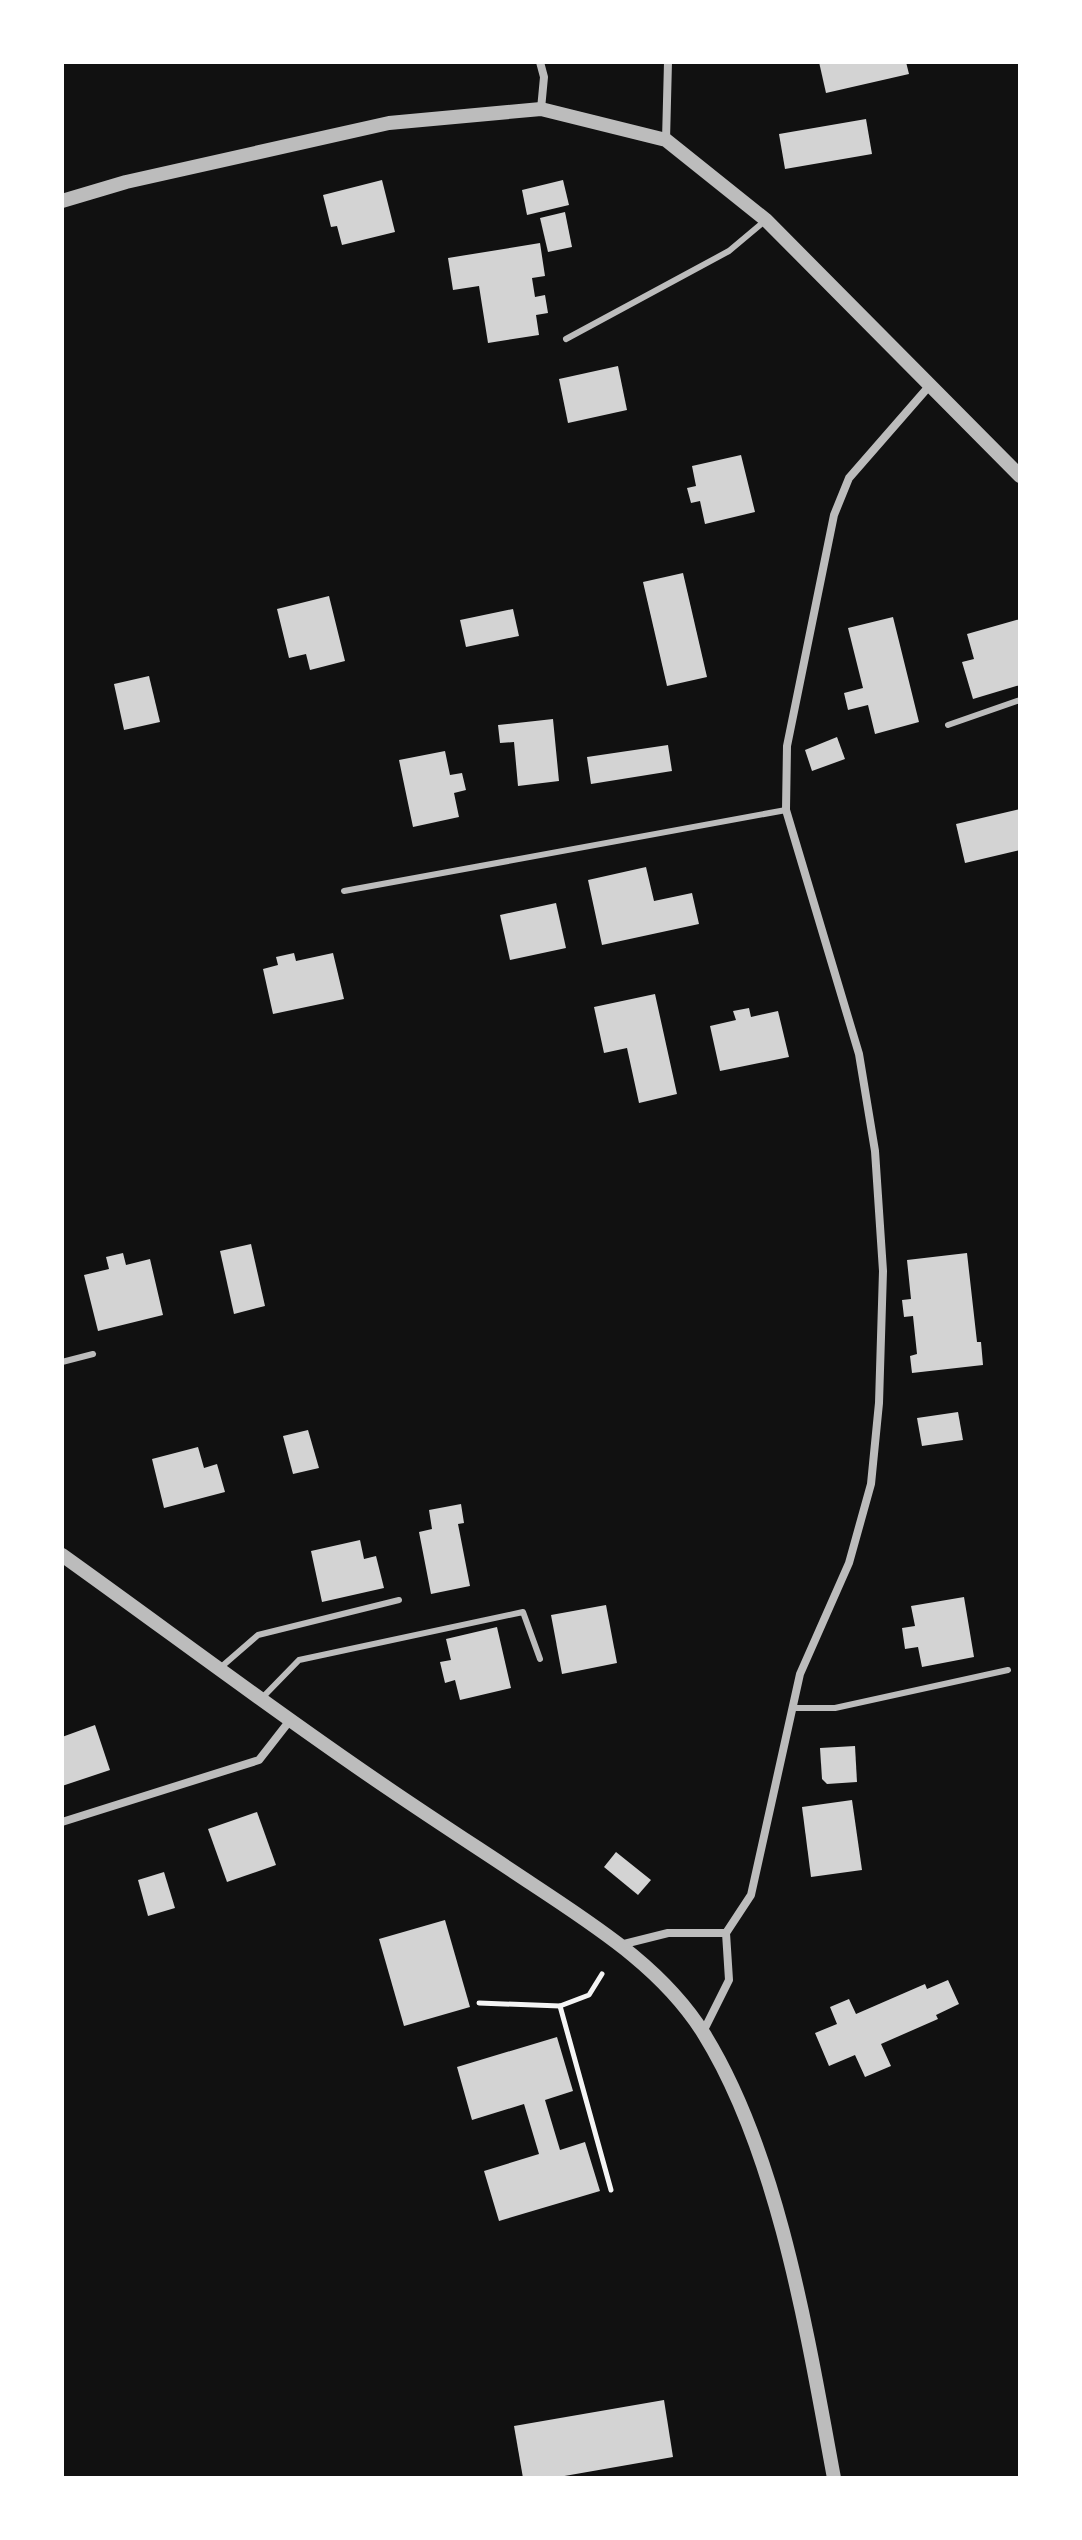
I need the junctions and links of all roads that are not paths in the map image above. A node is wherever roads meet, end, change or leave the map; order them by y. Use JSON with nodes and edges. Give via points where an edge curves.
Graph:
{"nodes":[{"id":1,"x":540,"y":62,"type":"edge"},
{"id":2,"x":670,"y":63,"type":"edge"},
{"id":3,"x":541,"y":109,"type":"junction"},
{"id":4,"x":666,"y":140,"type":"junction"},
{"id":5,"x":62,"y":201,"type":"edge"},
{"id":6,"x":766,"y":220,"type":"junction"},
{"id":7,"x":566,"y":339,"type":"dead end"},
{"id":8,"x":932,"y":383,"type":"junction"},
{"id":9,"x":1018,"y":471,"type":"edge"},
{"id":10,"x":1020,"y":700,"type":"edge"},
{"id":11,"x":948,"y":725,"type":"dead end"},
{"id":12,"x":786,"y":810,"type":"junction"},
{"id":13,"x":344,"y":891,"type":"dead end"},
{"id":14,"x":93,"y":1354,"type":"dead end"},
{"id":15,"x":62,"y":1362,"type":"edge"},
{"id":16,"x":62,"y":1555,"type":"edge"},
{"id":17,"x":399,"y":1600,"type":"dead end"},
{"id":18,"x":540,"y":1659,"type":"dead end"},
{"id":19,"x":220,"y":1668,"type":"junction"},
{"id":20,"x":1008,"y":1670,"type":"dead end"},
{"id":21,"x":262,"y":1698,"type":"junction"},
{"id":22,"x":792,"y":1708,"type":"junction"},
{"id":23,"x":291,"y":1719,"type":"junction"},
{"id":24,"x":62,"y":1822,"type":"edge"},
{"id":25,"x":726,"y":1933,"type":"junction"},
{"id":26,"x":619,"y":1945,"type":"junction"},
{"id":27,"x":703,"y":2032,"type":"junction"},
{"id":28,"x":834,"y":2478,"type":"edge"}],
"edges":[{"from":1,"to":3,"type":"street"},
{"from":2,"to":4,"type":"street"},
{"from":3,"to":4,"type":"street"},
{"from":3,"to":5,"type":"street","via":[[389,123]]},
{"from":4,"to":6,"type":"street"},
{"from":6,"to":7,"type":"lane","via":[[729,251]]},
{"from":6,"to":8,"type":"street"},
{"from":8,"to":9,"type":"street"},
{"from":8,"to":12,"type":"street","via":[[849,478],[834,515],[787,746]]},
{"from":10,"to":11,"type":"lane"},
{"from":12,"to":13,"type":"lane"},
{"from":12,"to":22,"type":"street","via":[[859,1054],[875,1151],[883,1271],[871,1484],[849,1563],[800,1674]]},
{"from":14,"to":15,"type":"lane"},
{"from":16,"to":19,"type":"street"},
{"from":17,"to":19,"type":"lane","via":[[258,1635]]},
{"from":18,"to":21,"type":"lane","via":[[523,1612],[299,1660]]},
{"from":19,"to":21,"type":"street"},
{"from":20,"to":22,"type":"lane","via":[[835,1708]]},
{"from":21,"to":23,"type":"street"},
{"from":22,"to":25,"type":"street","via":[[751,1895]]},
{"from":23,"to":24,"type":"street","via":[[259,1760]]},
{"from":23,"to":26,"type":"street"},
{"from":25,"to":26,"type":"street","via":[[668,1933]]},
{"from":25,"to":27,"type":"street","via":[[729,1980]]},
{"from":26,"to":27,"type":"street","via":[[659,1977]]},
{"from":27,"to":28,"type":"street","via":[[738,2098],[788,2255]]}]}
